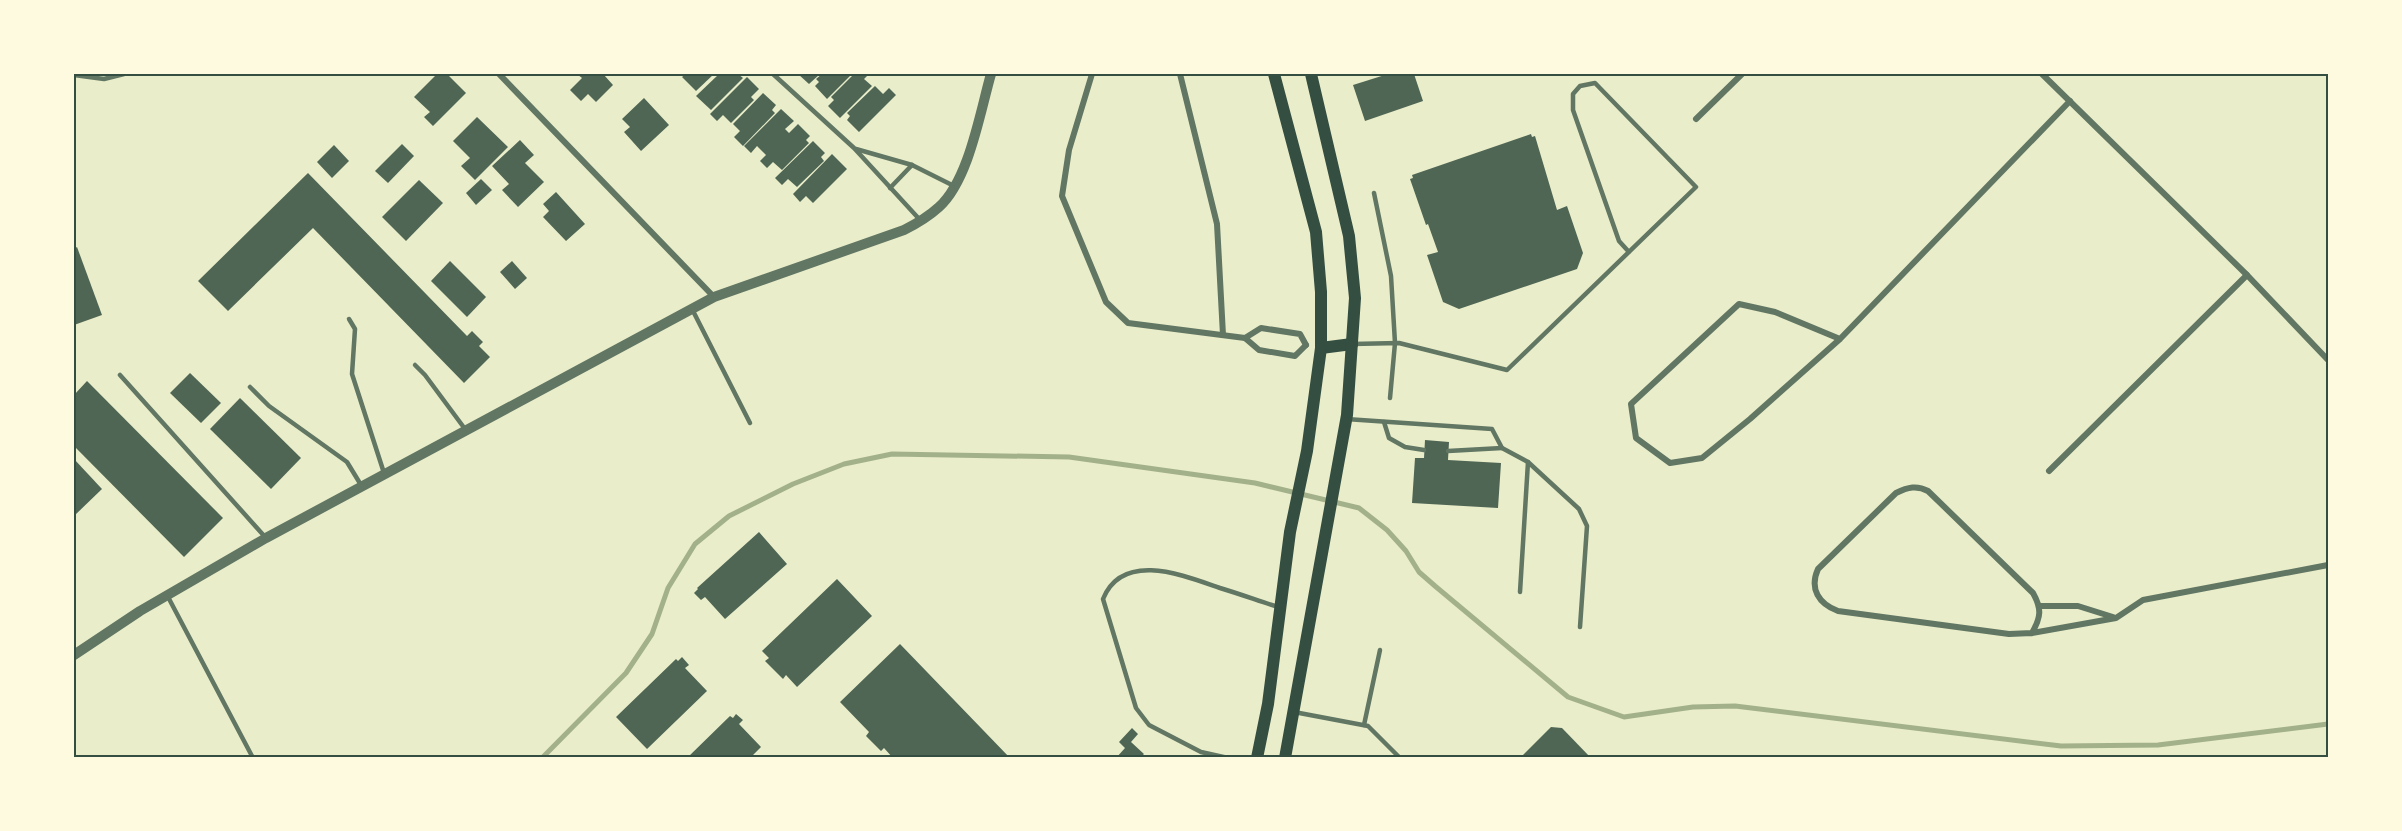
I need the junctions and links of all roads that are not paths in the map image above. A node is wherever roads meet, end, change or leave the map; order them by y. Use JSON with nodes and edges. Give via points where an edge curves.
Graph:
{"nodes":[{"id":1,"x":124,"y":74,"type":"edge"},
{"id":2,"x":499,"y":74,"type":"edge"},
{"id":3,"x":773,"y":74,"type":"edge"},
{"id":4,"x":991,"y":74,"type":"edge"},
{"id":5,"x":1092,"y":74,"type":"edge"},
{"id":6,"x":1180,"y":74,"type":"edge"},
{"id":7,"x":1274,"y":74,"type":"edge"},
{"id":8,"x":1311,"y":74,"type":"edge"},
{"id":9,"x":1742,"y":74,"type":"edge"},
{"id":10,"x":2042,"y":74,"type":"edge"},
{"id":11,"x":74,"y":75,"type":"edge"},
{"id":12,"x":2070,"y":101,"type":"junction"},
{"id":13,"x":1696,"y":119,"type":"dead end"},
{"id":14,"x":854,"y":148,"type":"junction"},
{"id":15,"x":912,"y":165,"type":"junction"},
{"id":16,"x":954,"y":186,"type":"junction"},
{"id":17,"x":890,"y":188,"type":"junction"},
{"id":18,"x":1374,"y":193,"type":"dead end"},
{"id":19,"x":921,"y":221,"type":"junction"},
{"id":20,"x":1629,"y":252,"type":"junction"},
{"id":21,"x":2247,"y":275,"type":"junction"},
{"id":22,"x":714,"y":297,"type":"junction"},
{"id":23,"x":692,"y":309,"type":"junction"},
{"id":24,"x":349,"y":319,"type":"dead end"},
{"id":25,"x":1223,"y":335,"type":"junction"},
{"id":26,"x":1245,"y":338,"type":"junction"},
{"id":27,"x":1840,"y":339,"type":"junction"},
{"id":28,"x":1395,"y":343,"type":"junction"},
{"id":29,"x":1352,"y":344,"type":"junction"},
{"id":30,"x":1306,"y":345,"type":"junction"},
{"id":31,"x":1321,"y":348,"type":"junction"},
{"id":32,"x":2328,"y":360,"type":"edge"},
{"id":33,"x":415,"y":365,"type":"dead end"},
{"id":34,"x":120,"y":375,"type":"dead end"},
{"id":35,"x":250,"y":387,"type":"dead end"},
{"id":36,"x":1390,"y":398,"type":"dead end"},
{"id":37,"x":1346,"y":419,"type":"junction"},
{"id":38,"x":1384,"y":422,"type":"junction"},
{"id":39,"x":750,"y":423,"type":"dead end"},
{"id":40,"x":466,"y":431,"type":"junction"},
{"id":41,"x":1502,"y":448,"type":"junction"},
{"id":42,"x":1424,"y":450,"type":"dead end"},
{"id":43,"x":1448,"y":451,"type":"dead end"},
{"id":44,"x":1528,"y":462,"type":"junction"},
{"id":45,"x":2049,"y":471,"type":"dead end"},
{"id":46,"x":385,"y":476,"type":"junction"},
{"id":47,"x":362,"y":488,"type":"junction"},
{"id":48,"x":266,"y":538,"type":"junction"},
{"id":49,"x":2328,"y":565,"type":"edge"},
{"id":50,"x":1520,"y":592,"type":"dead end"},
{"id":51,"x":167,"y":595,"type":"junction"},
{"id":52,"x":2040,"y":606,"type":"junction"},
{"id":53,"x":1281,"y":608,"type":"junction"},
{"id":54,"x":2116,"y":618,"type":"junction"},
{"id":55,"x":1580,"y":627,"type":"dead end"},
{"id":56,"x":2032,"y":633,"type":"junction"},
{"id":57,"x":1380,"y":650,"type":"dead end"},
{"id":58,"x":74,"y":655,"type":"edge"},
{"id":59,"x":1294,"y":712,"type":"junction"},
{"id":60,"x":1364,"y":725,"type":"junction"},
{"id":61,"x":253,"y":758,"type":"edge"},
{"id":62,"x":1228,"y":758,"type":"edge"},
{"id":63,"x":1257,"y":758,"type":"edge"},
{"id":64,"x":1285,"y":758,"type":"edge"},
{"id":65,"x":1400,"y":758,"type":"edge"}],
"edges":[{"from":1,"to":11,"type":"lane","via":[[104,79]]},
{"from":2,"to":22,"type":"street"},
{"from":3,"to":14,"type":"lane"},
{"from":4,"to":16,"type":"street","via":[[961,176]]},
{"from":5,"to":25,"type":"street","via":[[1069,150],[1062,196],[1106,302],[1128,323]]},
{"from":6,"to":25,"type":"street","via":[[1217,224]]},
{"from":7,"to":31,"type":"main road","via":[[1316,232]]},
{"from":8,"to":29,"type":"main road","via":[[1349,236],[1355,298]]},
{"from":9,"to":13,"type":"street"},
{"from":10,"to":12,"type":"street"},
{"from":12,"to":21,"type":"street"},
{"from":12,"to":27,"type":"street"},
{"from":14,"to":15,"type":"lane"},
{"from":14,"to":17,"type":"lane"},
{"from":15,"to":16,"type":"lane"},
{"from":15,"to":17,"type":"lane"},
{"from":16,"to":19,"type":"street","via":[[941,206]]},
{"from":17,"to":19,"type":"lane"},
{"from":18,"to":28,"type":"lane","via":[[1391,276]]},
{"from":19,"to":22,"type":"street"},
{"from":20,"to":20,"type":"lane","via":[[1696,187],[1595,83],[1580,86],[1573,94],[1573,110],[1619,241]]},
{"from":20,"to":28,"type":"lane","via":[[1507,370]]},
{"from":21,"to":32,"type":"street"},
{"from":21,"to":45,"type":"street"},
{"from":22,"to":23,"type":"street"},
{"from":23,"to":39,"type":"lane"},
{"from":23,"to":40,"type":"street"},
{"from":24,"to":46,"type":"lane","via":[[355,329],[352,374]]},
{"from":25,"to":26,"type":"street"},
{"from":26,"to":30,"type":"street","via":[[1258,350],[1295,356]]},
{"from":26,"to":30,"type":"street","via":[[1261,328],[1300,334]]},
{"from":27,"to":27,"type":"street","via":[[1775,312],[1739,304],[1631,404],[1636,438],[1670,463],[1702,458]]},
{"from":28,"to":29,"type":"lane"},
{"from":28,"to":36,"type":"lane"},
{"from":29,"to":31,"type":"main road"},
{"from":29,"to":37,"type":"main road"},
{"from":30,"to":31,"type":"street"},
{"from":31,"to":53,"type":"main road"},
{"from":33,"to":40,"type":"lane"},
{"from":34,"to":48,"type":"lane"},
{"from":35,"to":47,"type":"lane","via":[[268,406],[347,462]]},
{"from":37,"to":38,"type":"lane"},
{"from":37,"to":59,"type":"main road"},
{"from":38,"to":41,"type":"lane","via":[[1492,429]]},
{"from":38,"to":42,"type":"lane","via":[[1389,438],[1404,447]]},
{"from":40,"to":46,"type":"street"},
{"from":41,"to":43,"type":"lane"},
{"from":41,"to":44,"type":"lane"},
{"from":44,"to":50,"type":"lane"},
{"from":44,"to":55,"type":"lane","via":[[1579,509],[1587,526]]},
{"from":46,"to":47,"type":"street"},
{"from":47,"to":48,"type":"street"},
{"from":48,"to":51,"type":"street"},
{"from":49,"to":54,"type":"street","via":[[2143,600]]},
{"from":51,"to":58,"type":"street"},
{"from":51,"to":61,"type":"lane"},
{"from":52,"to":54,"type":"street","via":[[2078,606]]},
{"from":52,"to":56,"type":"street","via":[[2040,618]]},
{"from":52,"to":56,"type":"street","via":[[2033,593],[1928,491],[1914,486],[1896,493],[1818,569],[1814,578],[1819,599],[1838,611],[2009,634]]},
{"from":53,"to":62,"type":"lane","via":[[1180,574],[1155,570],[1136,570],[1117,579],[1103,599],[1136,708],[1149,725],[1201,752]]},
{"from":53,"to":63,"type":"main road"},
{"from":54,"to":56,"type":"street"},
{"from":57,"to":60,"type":"lane"},
{"from":59,"to":60,"type":"lane"},
{"from":59,"to":64,"type":"main road"},
{"from":60,"to":65,"type":"lane"}]}
